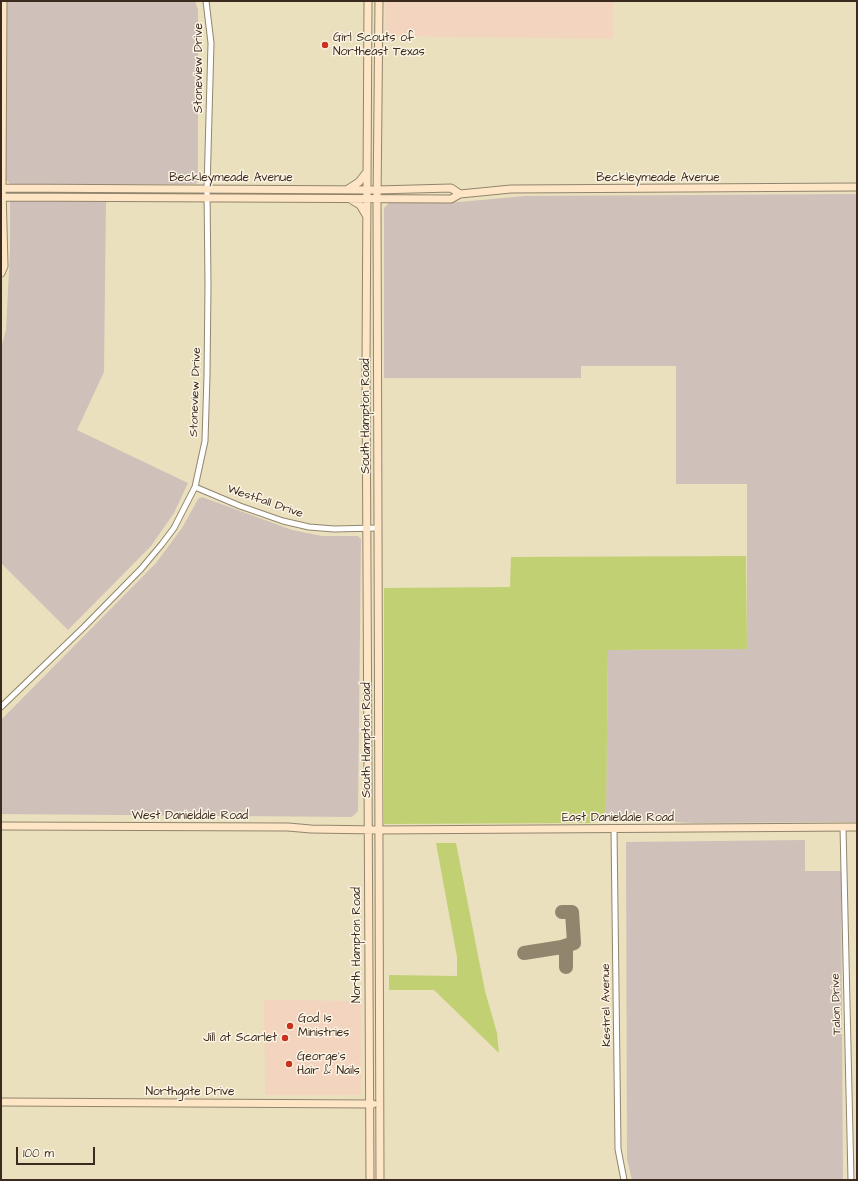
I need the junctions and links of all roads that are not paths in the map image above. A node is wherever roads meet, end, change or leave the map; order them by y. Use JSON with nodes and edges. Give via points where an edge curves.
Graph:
{"nodes":[{"id":1,"x":3,"y":1,"type":"edge"},
{"id":2,"x":206,"y":1,"type":"edge"},
{"id":3,"x":368,"y":1,"type":"edge"},
{"id":4,"x":378,"y":1,"type":"edge"},
{"id":5,"x":367,"y":64,"type":"junction"},
{"id":6,"x":378,"y":65,"type":"junction"},
{"id":7,"x":366,"y":172,"type":"junction"},
{"id":8,"x":857,"y":187,"type":"edge"},
{"id":9,"x":1,"y":188,"type":"edge"},
{"id":10,"x":104,"y":188,"type":"junction"},
{"id":11,"x":207,"y":189,"type":"junction"},
{"id":12,"x":348,"y":189,"type":"junction"},
{"id":13,"x":366,"y":189,"type":"junction"},
{"id":14,"x":377,"y":190,"type":"junction"},
{"id":15,"x":460,"y":194,"type":"junction"},
{"id":16,"x":2,"y":197,"type":"edge"},
{"id":17,"x":348,"y":197,"type":"junction"},
{"id":18,"x":104,"y":198,"type":"junction"},
{"id":19,"x":208,"y":198,"type":"junction"},
{"id":20,"x":366,"y":198,"type":"junction"},
{"id":21,"x":377,"y":198,"type":"junction"},
{"id":22,"x":366,"y":215,"type":"junction"},
{"id":23,"x":1,"y":273,"type":"edge"},
{"id":24,"x":195,"y":487,"type":"junction"},
{"id":25,"x":367,"y":528,"type":"junction"},
{"id":26,"x":378,"y":528,"type":"junction"},
{"id":27,"x":367,"y":676,"type":"junction"},
{"id":28,"x":378,"y":676,"type":"junction"},
{"id":29,"x":1,"y":707,"type":"edge"},
{"id":30,"x":1,"y":826,"type":"edge"},
{"id":31,"x":843,"y":827,"type":"junction"},
{"id":32,"x":857,"y":827,"type":"edge"},
{"id":33,"x":614,"y":829,"type":"junction"},
{"id":34,"x":368,"y":830,"type":"junction"},
{"id":35,"x":378,"y":830,"type":"junction"},
{"id":36,"x":368,"y":950,"type":"junction"},
{"id":37,"x":379,"y":951,"type":"junction"},
{"id":38,"x":369,"y":1032,"type":"junction"},
{"id":39,"x":379,"y":1033,"type":"junction"},
{"id":40,"x":1,"y":1102,"type":"edge"},
{"id":41,"x":380,"y":1103,"type":"junction"},
{"id":42,"x":369,"y":1105,"type":"junction"},
{"id":43,"x":370,"y":1180,"type":"edge"},
{"id":44,"x":380,"y":1180,"type":"edge"},
{"id":45,"x":624,"y":1180,"type":"edge"},
{"id":46,"x":851,"y":1180,"type":"edge"}],
"edges":[{"from":1,"to":9,"type":"main road"},
{"from":2,"to":11,"type":"street","name":"Stoneview Drive","via":[[211,43]]},
{"from":3,"to":5,"type":"main road","name":"South Hampton Road"},
{"from":4,"to":6,"type":"main road","name":"South Hampton Road"},
{"from":5,"to":6,"type":"main road"},
{"from":5,"to":7,"type":"main road","name":"South Hampton Road"},
{"from":6,"to":14,"type":"main road","name":"South Hampton Road"},
{"from":7,"to":12,"type":"main road","via":[[359,182]]},
{"from":7,"to":13,"type":"main road","name":"South Hampton Road"},
{"from":8,"to":15,"type":"main road","name":"Beckleymeade Avenue","via":[[511,189]]},
{"from":9,"to":10,"type":"main road","name":"Beckleymeade Avenue"},
{"from":9,"to":16,"type":"main road"},
{"from":10,"to":11,"type":"main road","name":"Beckleymeade Avenue"},
{"from":10,"to":18,"type":"main road"},
{"from":11,"to":12,"type":"main road","name":"Beckleymeade Avenue"},
{"from":11,"to":19,"type":"street","name":"Stoneview Drive"},
{"from":12,"to":13,"type":"main road","name":"Beckleymeade Avenue"},
{"from":13,"to":14,"type":"main road","name":"Beckleymeade Avenue"},
{"from":13,"to":20,"type":"main road","name":"South Hampton Road"},
{"from":14,"to":15,"type":"main road","name":"Beckleymeade Avenue","via":[[451,188]]},
{"from":14,"to":21,"type":"main road","name":"South Hampton Road"},
{"from":15,"to":21,"type":"main road","name":"Beckleymeade Avenue","via":[[451,198]]},
{"from":16,"to":18,"type":"main road","name":"Beckleymeade Avenue"},
{"from":16,"to":23,"type":"main road","via":[[4,266]]},
{"from":17,"to":19,"type":"main road","name":"Beckleymeade Avenue"},
{"from":17,"to":20,"type":"main road","name":"Beckleymeade Avenue"},
{"from":17,"to":22,"type":"main road","via":[[360,205]]},
{"from":18,"to":19,"type":"main road","name":"Beckleymeade Avenue"},
{"from":19,"to":24,"type":"street","name":"Stoneview Drive","via":[[205,441]]},
{"from":20,"to":21,"type":"main road","name":"Beckleymeade Avenue"},
{"from":20,"to":22,"type":"main road","name":"South Hampton Road"},
{"from":21,"to":26,"type":"main road","name":"South Hampton Road"},
{"from":22,"to":25,"type":"main road","name":"South Hampton Road"},
{"from":24,"to":25,"type":"street","name":"Westfall Drive","via":[[283,521],[309,527]]},
{"from":24,"to":29,"type":"street","name":"Stoneview Drive","via":[[174,528],[141,569]]},
{"from":25,"to":26,"type":"street","name":"Westfall Drive"},
{"from":25,"to":27,"type":"main road","name":"South Hampton Road"},
{"from":26,"to":28,"type":"main road","name":"South Hampton Road"},
{"from":27,"to":28,"type":"main road"},
{"from":27,"to":34,"type":"main road","name":"South Hampton Road"},
{"from":28,"to":35,"type":"main road","name":"South Hampton Road"},
{"from":30,"to":34,"type":"main road","name":"West Danieldale Road","via":[[281,827]]},
{"from":31,"to":32,"type":"main road","name":"East Danieldale Road"},
{"from":31,"to":33,"type":"main road","name":"East Danieldale Road"},
{"from":31,"to":46,"type":"street","name":"Talon Drive"},
{"from":33,"to":35,"type":"main road","name":"East Danieldale Road"},
{"from":33,"to":45,"type":"street","name":"Kestrel Avenue","via":[[618,1148]]},
{"from":34,"to":35,"type":"main road","name":"West Danieldale Road"},
{"from":34,"to":36,"type":"main road","name":"North Hampton Road"},
{"from":35,"to":37,"type":"main road","name":"North Hampton Road"},
{"from":36,"to":37,"type":"main road"},
{"from":36,"to":38,"type":"main road","name":"North Hampton Road"},
{"from":37,"to":39,"type":"main road","name":"North Hampton Road"},
{"from":38,"to":39,"type":"main road"},
{"from":38,"to":42,"type":"main road","name":"North Hampton Road"},
{"from":39,"to":41,"type":"main road","name":"North Hampton Road"},
{"from":40,"to":42,"type":"main road","name":"Northgate Drive"},
{"from":41,"to":42,"type":"main road","name":"Northgate Drive"},
{"from":41,"to":44,"type":"main road","name":"North Hampton Road"},
{"from":42,"to":43,"type":"main road","name":"North Hampton Road"}]}
